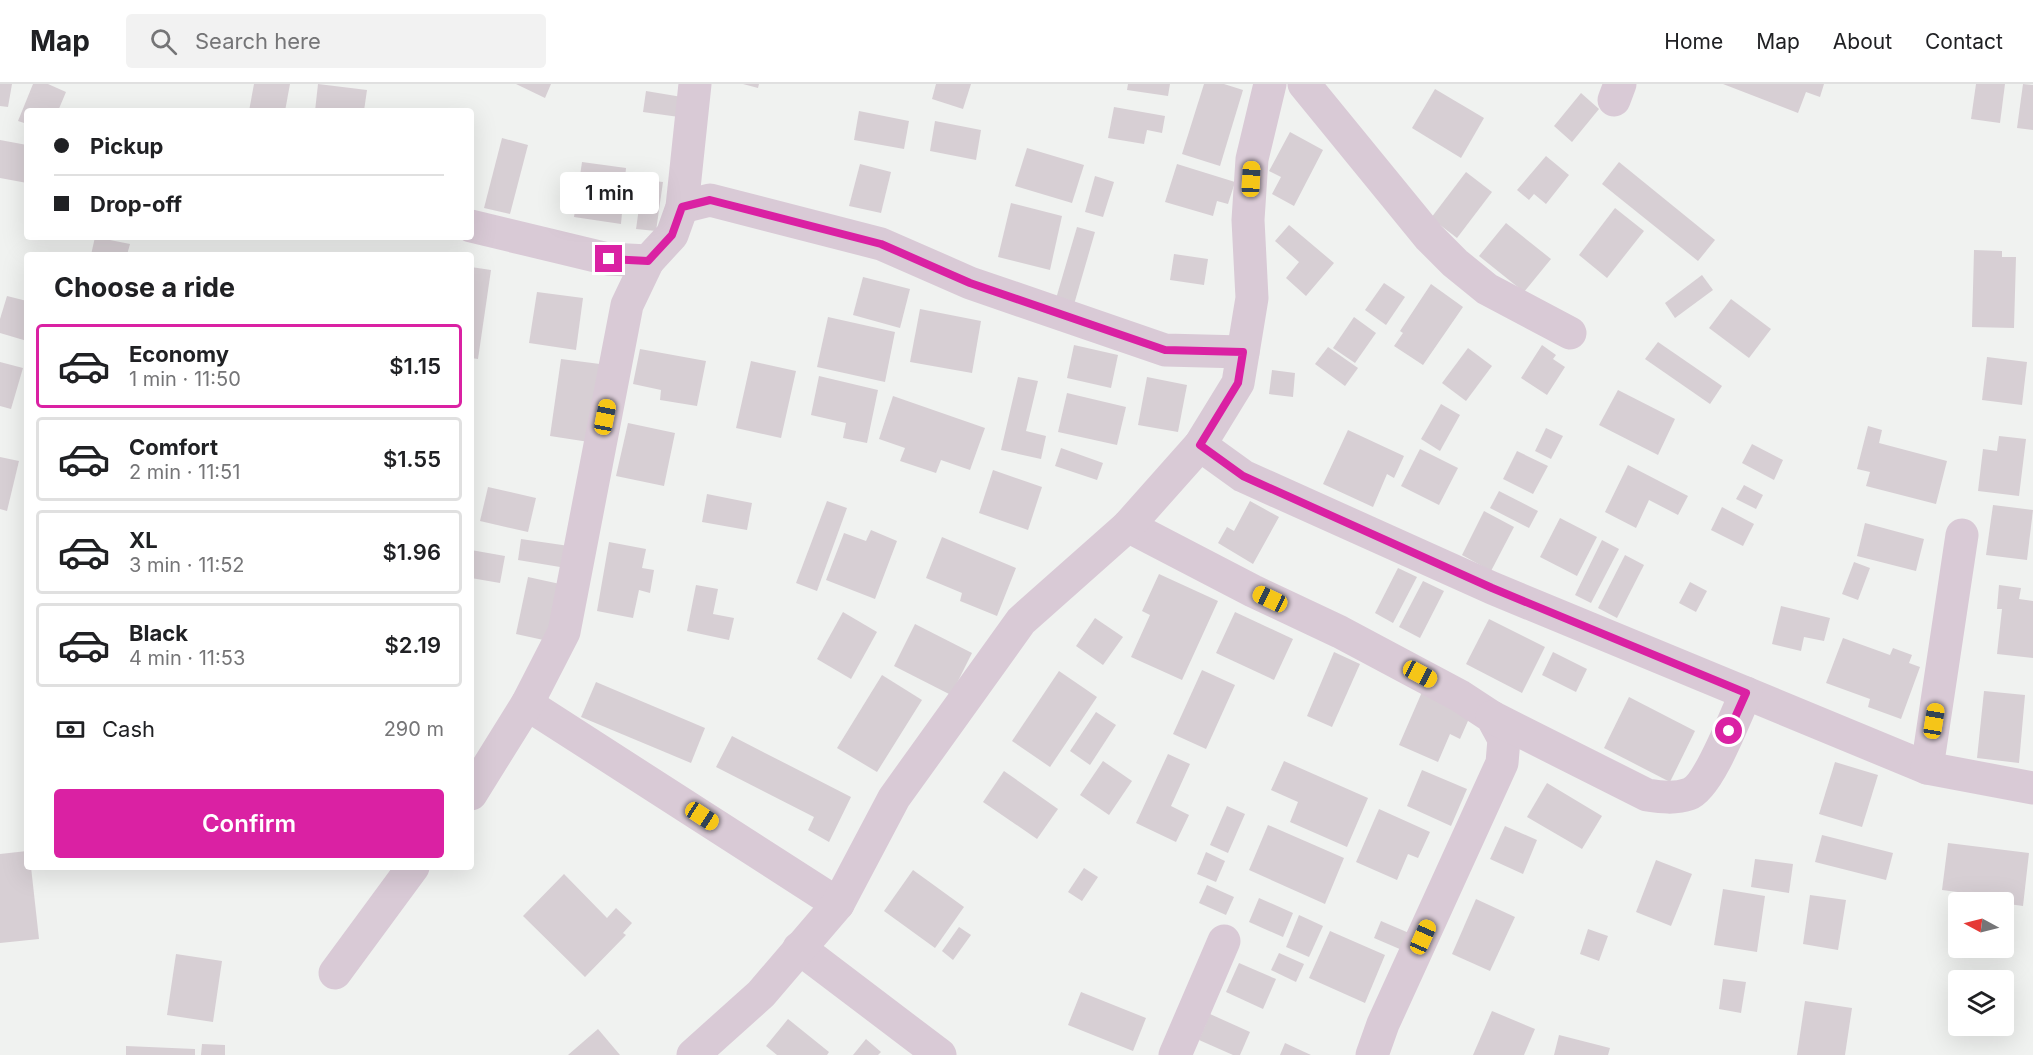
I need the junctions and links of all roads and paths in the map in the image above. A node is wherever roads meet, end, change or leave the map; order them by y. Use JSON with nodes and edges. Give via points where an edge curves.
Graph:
{"nodes":[{"id":1,"x":695,"y":84,"type":"edge"},
{"id":2,"x":1270,"y":84,"type":"edge"},
{"id":3,"x":1304,"y":84,"type":"edge"},
{"id":4,"x":682,"y":207,"type":"junction"},
{"id":5,"x":474,"y":227,"type":"edge"},
{"id":6,"x":648,"y":261,"type":"junction"},
{"id":7,"x":1570,"y":333,"type":"dead end"},
{"id":8,"x":1243,"y":352,"type":"junction"},
{"id":9,"x":1200,"y":445,"type":"junction"},
{"id":10,"x":1128,"y":526,"type":"junction"},
{"id":11,"x":1962,"y":535,"type":"dead end"},
{"id":12,"x":1746,"y":693,"type":"junction"},
{"id":13,"x":527,"y":704,"type":"junction"},
{"id":14,"x":1492,"y":717,"type":"junction"},
{"id":15,"x":1927,"y":768,"type":"junction"},
{"id":16,"x":2033,"y":788,"type":"edge"},
{"id":17,"x":474,"y":789,"type":"edge"},
{"id":18,"x":411,"y":870,"type":"edge"},
{"id":19,"x":838,"y":904,"type":"junction"},
{"id":20,"x":1224,"y":941,"type":"dead end"},
{"id":21,"x":799,"y":948,"type":"junction"},
{"id":22,"x":335,"y":973,"type":"dead end"},
{"id":23,"x":693,"y":1055,"type":"edge"},
{"id":24,"x":940,"y":1055,"type":"edge"},
{"id":25,"x":1174,"y":1055,"type":"edge"},
{"id":26,"x":1372,"y":1055,"type":"edge"}],
"edges":[{"from":1,"to":4,"type":"street"},
{"from":2,"to":8,"type":"street","via":[[1252,159],[1248,220],[1252,298]]},
{"from":3,"to":7,"type":"street","via":[[1429,237],[1455,263],[1487,289]]},
{"from":4,"to":6,"type":"street","via":[[672,235]]},
{"from":4,"to":8,"type":"street","via":[[710,200],[881,244],[970,283],[1165,350]]},
{"from":5,"to":6,"type":"street","via":[[609,259]]},
{"from":6,"to":13,"type":"street","via":[[627,305],[564,632]]},
{"from":8,"to":9,"type":"street","via":[[1238,383]]},
{"from":9,"to":10,"type":"street"},
{"from":9,"to":12,"type":"street","via":[[1243,476],[1492,588]]},
{"from":10,"to":14,"type":"street","via":[[1340,632]]},
{"from":10,"to":19,"type":"street","via":[[1021,621],[894,798]]},
{"from":11,"to":15,"type":"street"},
{"from":12,"to":14,"type":"street","via":[[1711,770],[1691,794],[1668,798],[1647,795]]},
{"from":12,"to":15,"type":"street"},
{"from":13,"to":17,"type":"street"},
{"from":13,"to":19,"type":"street"},
{"from":14,"to":26,"type":"street","via":[[1504,739],[1502,763]]},
{"from":15,"to":16,"type":"street"},
{"from":18,"to":22,"type":"street"},
{"from":19,"to":21,"type":"street"},
{"from":20,"to":25,"type":"street"},
{"from":21,"to":23,"type":"street","via":[[761,994]]},
{"from":21,"to":24,"type":"street"}]}
